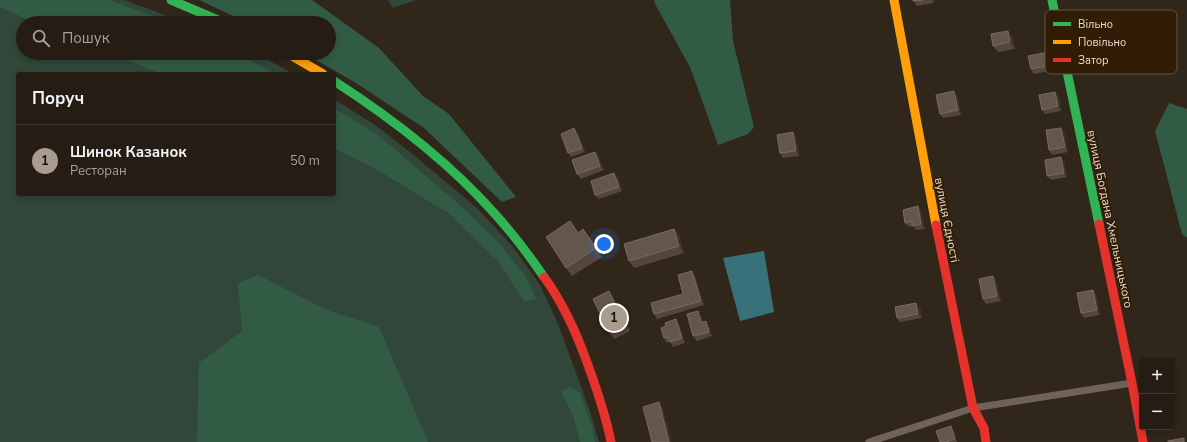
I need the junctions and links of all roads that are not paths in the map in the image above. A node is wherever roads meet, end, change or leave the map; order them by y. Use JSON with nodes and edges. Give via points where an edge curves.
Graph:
{"nodes":[{"id":1,"x":171,"y":0,"type":"edge"},
{"id":2,"x":894,"y":0,"type":"edge"},
{"id":3,"x":1052,"y":0,"type":"edge"},
{"id":4,"x":1054,"y":10,"type":"edge"},
{"id":5,"x":209,"y":16,"type":"edge"},
{"id":6,"x":299,"y":60,"type":"edge"},
{"id":7,"x":320,"y":72,"type":"edge"},
{"id":8,"x":1067,"y":74,"type":"edge"},
{"id":9,"x":336,"y":82,"type":"edge"},
{"id":10,"x":1132,"y":383,"type":"junction"},
{"id":11,"x":973,"y":408,"type":"junction"},
{"id":12,"x":611,"y":442,"type":"edge"},
{"id":13,"x":869,"y":442,"type":"edge"},
{"id":14,"x":986,"y":442,"type":"edge"},
{"id":15,"x":1144,"y":442,"type":"edge"}],
"edges":[{"from":1,"to":5,"type":"street"},
{"from":2,"to":11,"type":"street","name":"вулиця Єдності"},
{"from":3,"to":4,"type":"street","name":"вулиця Богдана Хмельницького"},
{"from":6,"to":7,"type":"street"},
{"from":8,"to":10,"type":"street","name":"вулиця Богдана Хмельницького"},
{"from":9,"to":12,"type":"street","via":[[415,138],[483,201],[517,240],[546,278],[567,315],[601,403]]},
{"from":10,"to":11,"type":"street"},
{"from":10,"to":15,"type":"street","name":"вулиця Богдана Хмельницького"},
{"from":11,"to":13,"type":"street"},
{"from":11,"to":14,"type":"street","name":"вулиця Єдності","via":[[984,428]]}]}
